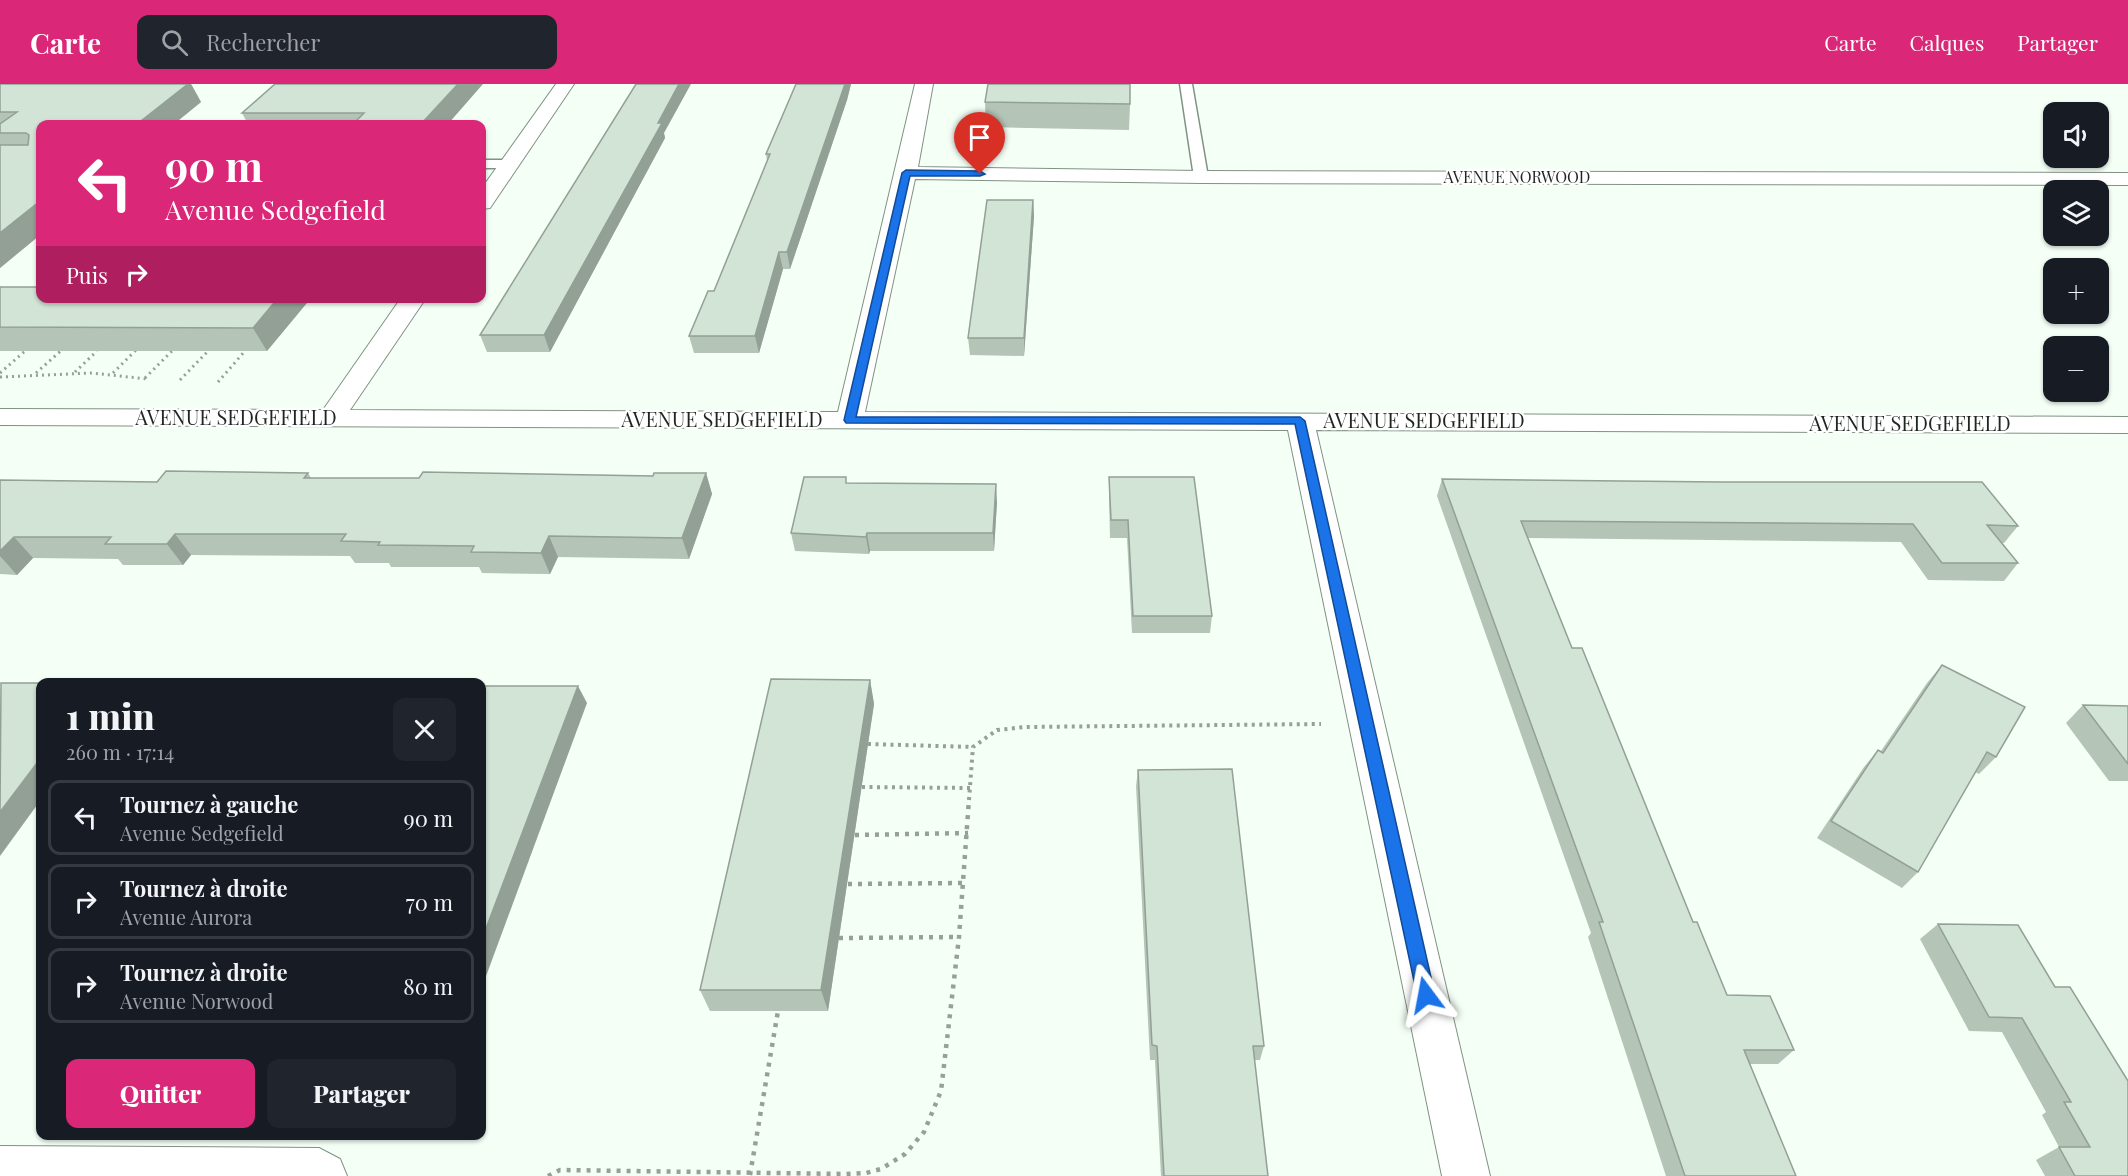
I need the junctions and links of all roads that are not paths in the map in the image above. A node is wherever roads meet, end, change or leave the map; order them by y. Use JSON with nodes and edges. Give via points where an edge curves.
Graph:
{"nodes":[{"id":1,"x":565,"y":84,"type":"edge"},
{"id":2,"x":924,"y":84,"type":"edge"},
{"id":3,"x":1186,"y":84,"type":"edge"},
{"id":4,"x":486,"y":164,"type":"edge"},
{"id":5,"x":509,"y":164,"type":"junction"},
{"id":6,"x":906,"y":173,"type":"junction"},
{"id":7,"x":1201,"y":177,"type":"junction"},
{"id":8,"x":2128,"y":179,"type":"edge"},
{"id":9,"x":486,"y":197,"type":"edge"},
{"id":10,"x":410,"y":303,"type":"edge"},
{"id":11,"x":0,"y":417,"type":"edge"},
{"id":12,"x":330,"y":418,"type":"junction"},
{"id":13,"x":850,"y":420,"type":"junction"},
{"id":14,"x":1300,"y":421,"type":"junction"},
{"id":15,"x":2128,"y":425,"type":"edge"},
{"id":16,"x":0,"y":1170,"type":"edge"},
{"id":17,"x":83,"y":1173,"type":"edge"},
{"id":18,"x":323,"y":1176,"type":"edge"},
{"id":19,"x":1466,"y":1176,"type":"edge"}],
"edges":[{"from":1,"to":5,"type":"street"},
{"from":2,"to":6,"type":"street"},
{"from":3,"to":7,"type":"lane"},
{"from":4,"to":5,"type":"lane"},
{"from":5,"to":9,"type":"street"},
{"from":6,"to":7,"type":"street","name":"AVENUE NORWOOD"},
{"from":6,"to":13,"type":"street"},
{"from":7,"to":8,"type":"street","name":"AVENUE NORWOOD"},
{"from":10,"to":12,"type":"street"},
{"from":11,"to":12,"type":"street","name":"AVENUE SEDGEFIELD"},
{"from":12,"to":13,"type":"street","name":"AVENUE SEDGEFIELD"},
{"from":13,"to":14,"type":"street","name":"AVENUE SEDGEFIELD"},
{"from":14,"to":15,"type":"street","name":"AVENUE SEDGEFIELD"},
{"from":14,"to":19,"type":"street"},
{"from":16,"to":17,"type":"street"},
{"from":17,"to":18,"type":"street","via":[[319,1172]]}]}
